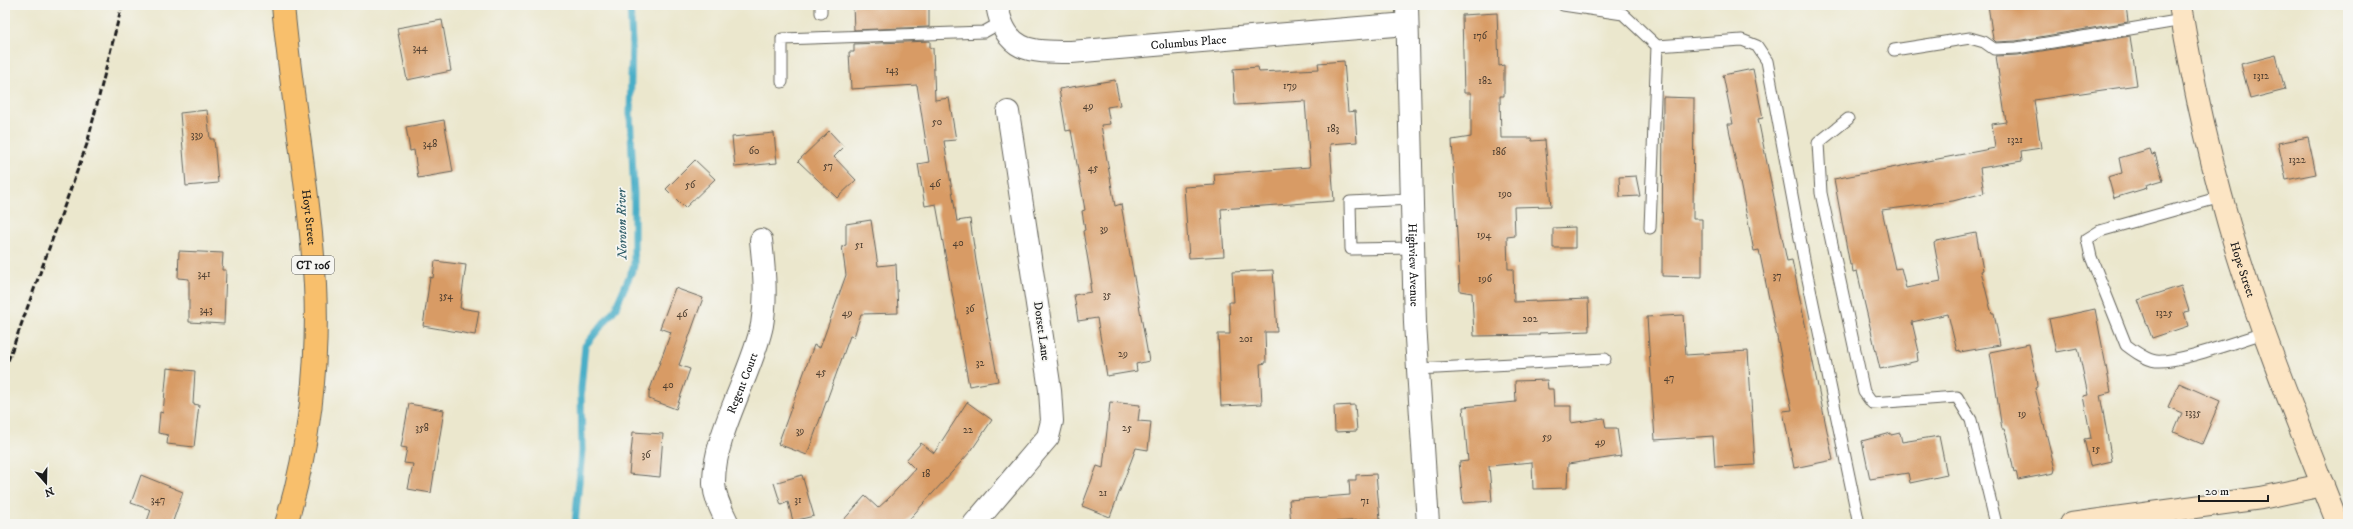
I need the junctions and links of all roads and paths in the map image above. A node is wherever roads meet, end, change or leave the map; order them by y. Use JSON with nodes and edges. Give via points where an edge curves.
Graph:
{"nodes":[{"id":1,"x":283,"y":5,"type":"edge"},
{"id":2,"x":1563,"y":5,"type":"edge"},
{"id":3,"x":2181,"y":13,"type":"edge"},
{"id":4,"x":998,"y":14,"type":"edge"},
{"id":5,"x":1407,"y":15,"type":"edge"},
{"id":6,"x":1658,"y":46,"type":"junction"},
{"id":7,"x":1894,"y":50,"type":"dead end"},
{"id":8,"x":782,"y":82,"type":"dead end"},
{"id":9,"x":1008,"y":112,"type":"dead end"},
{"id":10,"x":1848,"y":119,"type":"dead end"},
{"id":11,"x":2221,"y":197,"type":"junction"},
{"id":12,"x":1412,"y":199,"type":"junction"},
{"id":13,"x":1650,"y":228,"type":"dead end"},
{"id":14,"x":761,"y":240,"type":"dead end"},
{"id":15,"x":1414,"y":248,"type":"junction"},
{"id":16,"x":2264,"y":333,"type":"junction"},
{"id":17,"x":1605,"y":359,"type":"dead end"},
{"id":18,"x":1418,"y":369,"type":"junction"},
{"id":19,"x":2323,"y":486,"type":"junction"},
{"id":20,"x":286,"y":524,"type":"edge"},
{"id":21,"x":728,"y":524,"type":"edge"},
{"id":22,"x":974,"y":524,"type":"edge"},
{"id":23,"x":1428,"y":524,"type":"edge"},
{"id":24,"x":1859,"y":524,"type":"edge"},
{"id":25,"x":1996,"y":524,"type":"edge"},
{"id":26,"x":2072,"y":524,"type":"edge"},
{"id":27,"x":2338,"y":524,"type":"edge"}],
"edges":[{"from":1,"to":20,"type":"main road","name":"Hoyt Street","number":"CT 106","via":[[311,247],[316,347],[307,424]]},
{"from":2,"to":6,"type":"lane","via":[[1623,14]]},
{"from":3,"to":7,"type":"lane","via":[[2016,48],[1994,49],[1984,42],[1970,38]]},
{"from":3,"to":11,"type":"main road","name":"Hope Street","via":[[2199,110]]},
{"from":4,"to":5,"type":"street","name":"Columbus Place","via":[[1010,38],[1024,49],[1039,52],[1071,52]]},
{"from":4,"to":8,"type":"lane","via":[[984,32],[782,39]]},
{"from":5,"to":12,"type":"street","name":"Highview Avenue"},
{"from":6,"to":13,"type":"lane"},
{"from":6,"to":24,"type":"lane","via":[[1742,40],[1757,46],[1767,61],[1805,265]]},
{"from":9,"to":22,"type":"street","name":"Dorset Lane","via":[[1048,374],[1052,422],[1048,437]]},
{"from":10,"to":25,"type":"lane","via":[[1818,143],[1821,193],[1864,392],[1872,403],[1957,397],[1970,420]]},
{"from":11,"to":16,"type":"main road","name":"Hope Street"},
{"from":11,"to":16,"type":"lane","via":[[2100,231],[2087,239],[2091,257],[2126,345],[2135,352],[2156,361],[2176,359]]},
{"from":12,"to":15,"type":"street","name":"Highview Avenue"},
{"from":12,"to":15,"type":"lane","via":[[1350,202],[1351,249]]},
{"from":14,"to":21,"type":"street","name":"Regent Court","via":[[766,287],[762,326],[716,466],[714,484],[718,504]]},
{"from":15,"to":18,"type":"street","name":"Highview Avenue"},
{"from":16,"to":19,"type":"main road","name":"Hope Street"},
{"from":17,"to":18,"type":"lane"},
{"from":18,"to":23,"type":"street","name":"Highview Avenue"},
{"from":19,"to":26,"type":"main road","via":[[2261,498]]},
{"from":19,"to":27,"type":"main road","name":"Hope Street"}]}
